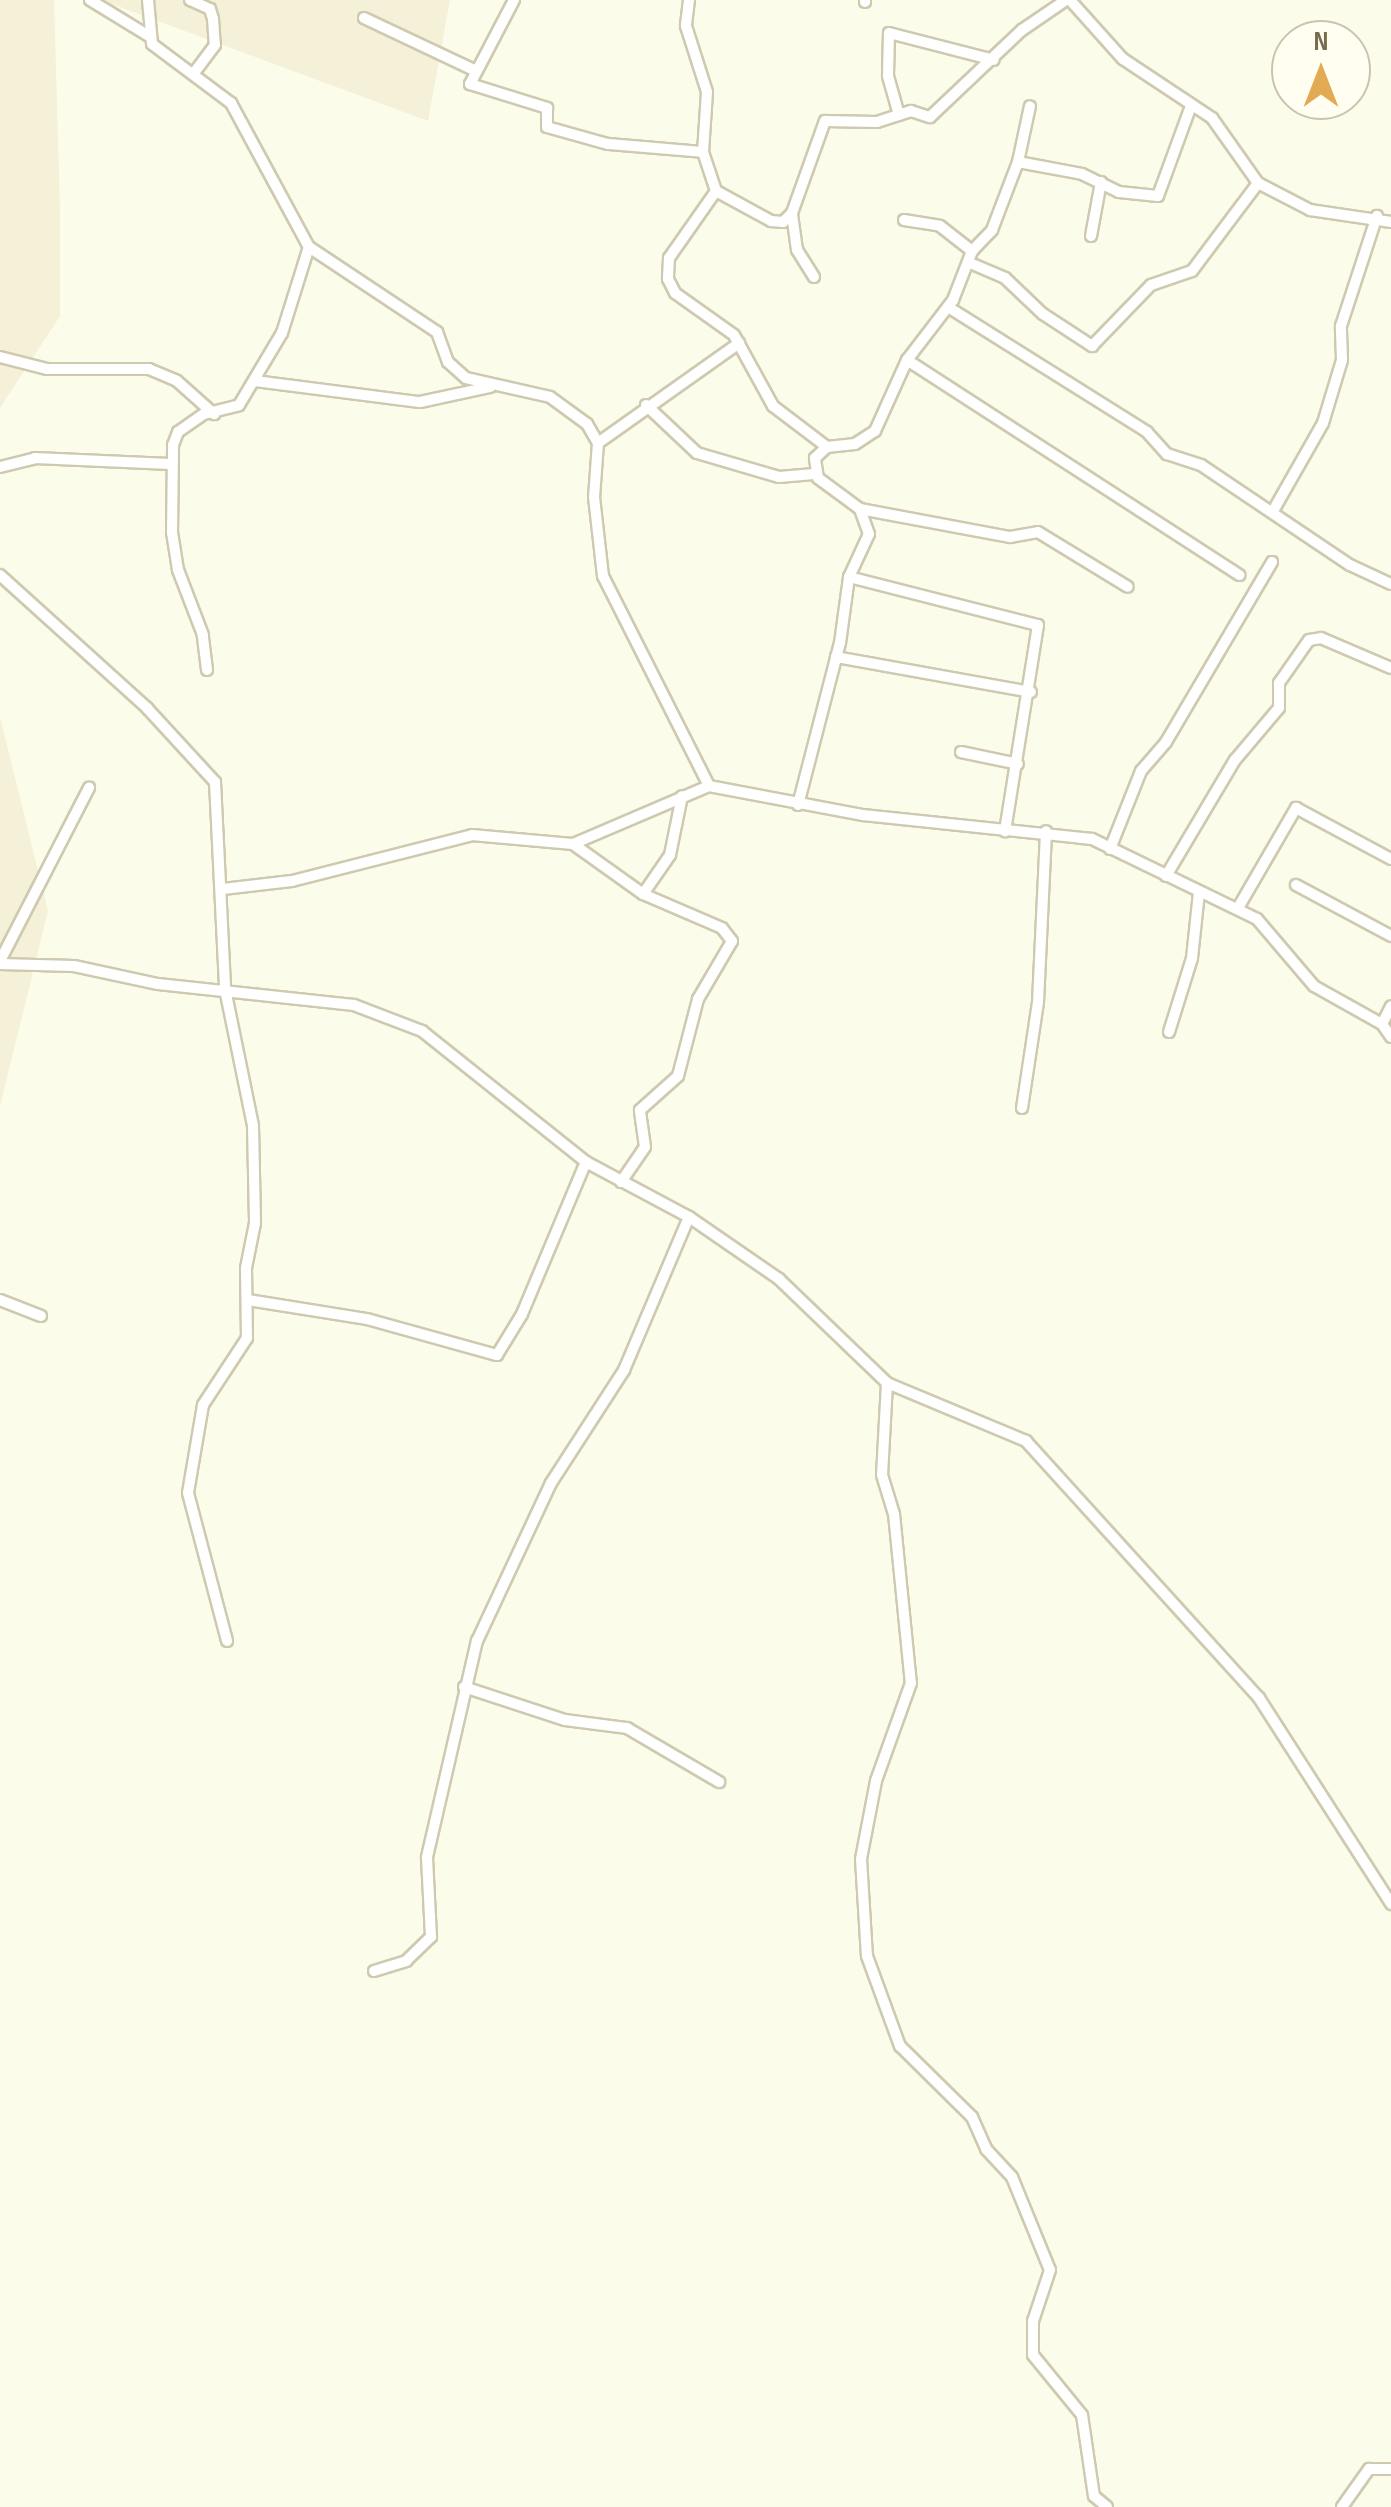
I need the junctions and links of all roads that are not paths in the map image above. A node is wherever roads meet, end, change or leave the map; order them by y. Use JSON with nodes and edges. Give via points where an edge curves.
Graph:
{"nodes":[{"id":1,"x":90,"y":0,"type":"edge"},
{"id":2,"x":148,"y":0,"type":"edge"},
{"id":3,"x":190,"y":0,"type":"edge"},
{"id":4,"x":514,"y":0,"type":"edge"},
{"id":5,"x":688,"y":0,"type":"edge"},
{"id":6,"x":1068,"y":0,"type":"edge"},
{"id":7,"x":364,"y":18,"type":"dead end"},
{"id":8,"x":149,"y":36,"type":"junction"},
{"id":9,"x":994,"y":60,"type":"junction"},
{"id":10,"x":474,"y":70,"type":"junction"},
{"id":11,"x":195,"y":72,"type":"junction"},
{"id":12,"x":1030,"y":106,"type":"dead end"},
{"id":13,"x":1191,"y":106,"type":"junction"},
{"id":14,"x":898,"y":115,"type":"junction"},
{"id":15,"x":702,"y":152,"type":"junction"},
{"id":16,"x":1018,"y":162,"type":"junction"},
{"id":17,"x":1101,"y":182,"type":"junction"},
{"id":18,"x":1258,"y":183,"type":"junction"},
{"id":19,"x":716,"y":191,"type":"junction"},
{"id":20,"x":792,"y":213,"type":"junction"},
{"id":21,"x":1376,"y":216,"type":"junction"},
{"id":22,"x":904,"y":220,"type":"dead end"},
{"id":23,"x":1391,"y":222,"type":"edge"},
{"id":24,"x":1092,"y":236,"type":"dead end"},
{"id":25,"x":309,"y":247,"type":"junction"},
{"id":26,"x":971,"y":257,"type":"junction"},
{"id":27,"x":814,"y":278,"type":"dead end"},
{"id":28,"x":948,"y":307,"type":"junction"},
{"id":29,"x":738,"y":343,"type":"junction"},
{"id":30,"x":0,"y":357,"type":"edge"},
{"id":31,"x":907,"y":360,"type":"junction"},
{"id":32,"x":256,"y":381,"type":"junction"},
{"id":33,"x":490,"y":387,"type":"junction"},
{"id":34,"x":646,"y":404,"type":"junction"},
{"id":35,"x":214,"y":414,"type":"junction"},
{"id":36,"x":812,"y":441,"type":"junction"},
{"id":37,"x":598,"y":444,"type":"junction"},
{"id":38,"x":827,"y":447,"type":"junction"},
{"id":39,"x":815,"y":458,"type":"junction"},
{"id":40,"x":170,"y":464,"type":"junction"},
{"id":41,"x":0,"y":468,"type":"edge"},
{"id":42,"x":817,"y":474,"type":"junction"},
{"id":43,"x":860,"y":510,"type":"junction"},
{"id":44,"x":1273,"y":511,"type":"junction"},
{"id":45,"x":1272,"y":562,"type":"dead end"},
{"id":46,"x":0,"y":575,"type":"edge"},
{"id":47,"x":1239,"y":575,"type":"dead end"},
{"id":48,"x":849,"y":577,"type":"junction"},
{"id":49,"x":1391,"y":584,"type":"edge"},
{"id":50,"x":1128,"y":587,"type":"dead end"},
{"id":51,"x":836,"y":657,"type":"junction"},
{"id":52,"x":1391,"y":668,"type":"edge"},
{"id":53,"x":207,"y":670,"type":"dead end"},
{"id":54,"x":1030,"y":692,"type":"junction"},
{"id":55,"x":961,"y":752,"type":"dead end"},
{"id":56,"x":1018,"y":764,"type":"junction"},
{"id":57,"x":709,"y":786,"type":"junction"},
{"id":58,"x":90,"y":788,"type":"dead end"},
{"id":59,"x":682,"y":796,"type":"junction"},
{"id":60,"x":798,"y":804,"type":"junction"},
{"id":61,"x":1005,"y":831,"type":"junction"},
{"id":62,"x":1046,"y":831,"type":"junction"},
{"id":63,"x":573,"y":844,"type":"junction"},
{"id":64,"x":1110,"y":849,"type":"junction"},
{"id":65,"x":1391,"y":858,"type":"edge"},
{"id":66,"x":1166,"y":876,"type":"junction"},
{"id":67,"x":1296,"y":885,"type":"dead end"},
{"id":68,"x":222,"y":889,"type":"junction"},
{"id":69,"x":642,"y":894,"type":"junction"},
{"id":70,"x":1200,"y":894,"type":"junction"},
{"id":71,"x":1238,"y":908,"type":"junction"},
{"id":72,"x":1391,"y":936,"type":"edge"},
{"id":73,"x":0,"y":962,"type":"edge"},
{"id":74,"x":225,"y":989,"type":"junction"},
{"id":75,"x":1391,"y":1006,"type":"edge"},
{"id":76,"x":1382,"y":1024,"type":"junction"},
{"id":77,"x":1168,"y":1032,"type":"dead end"},
{"id":78,"x":1391,"y":1036,"type":"edge"},
{"id":79,"x":1022,"y":1108,"type":"dead end"},
{"id":80,"x":586,"y":1162,"type":"junction"},
{"id":81,"x":621,"y":1182,"type":"junction"},
{"id":82,"x":688,"y":1217,"type":"junction"},
{"id":83,"x":0,"y":1300,"type":"edge"},
{"id":84,"x":248,"y":1300,"type":"junction"},
{"id":85,"x":41,"y":1316,"type":"dead end"},
{"id":86,"x":886,"y":1383,"type":"junction"},
{"id":87,"x":226,"y":1642,"type":"dead end"},
{"id":88,"x":464,"y":1687,"type":"junction"},
{"id":89,"x":720,"y":1782,"type":"dead end"},
{"id":90,"x":1391,"y":1904,"type":"edge"},
{"id":91,"x":374,"y":1971,"type":"dead end"},
{"id":92,"x":1391,"y":2469,"type":"edge"},
{"id":93,"x":1107,"y":2507,"type":"edge"},
{"id":94,"x":1342,"y":2507,"type":"edge"}],
"edges":[{"from":1,"to":8,"type":"street"},
{"from":2,"to":8,"type":"street"},
{"from":3,"to":11,"type":"street","via":[[210,9],[215,45]]},
{"from":4,"to":10,"type":"street"},
{"from":5,"to":15,"type":"street","via":[[686,26],[708,92]]},
{"from":6,"to":9,"type":"street"},
{"from":6,"to":13,"type":"street","via":[[1123,59]]},
{"from":7,"to":10,"type":"street"},
{"from":8,"to":11,"type":"street","via":[[165,56]]},
{"from":9,"to":14,"type":"street","via":[[930,117]]},
{"from":9,"to":14,"type":"street","via":[[889,33],[888,76]]},
{"from":10,"to":15,"type":"street","via":[[470,84],[547,108],[547,127],[608,144]]},
{"from":11,"to":25,"type":"street","via":[[237,112]]},
{"from":12,"to":16,"type":"street"},
{"from":13,"to":17,"type":"street","via":[[1162,193],[1119,192]]},
{"from":13,"to":18,"type":"street","via":[[1212,118]]},
{"from":14,"to":20,"type":"street","via":[[878,122],[825,121]]},
{"from":15,"to":19,"type":"street"},
{"from":16,"to":17,"type":"street"},
{"from":16,"to":26,"type":"street","via":[[992,230]]},
{"from":17,"to":24,"type":"street"},
{"from":18,"to":21,"type":"street","via":[[1310,210]]},
{"from":18,"to":26,"type":"street","via":[[1192,271],[1151,285],[1092,346]]},
{"from":19,"to":20,"type":"street","via":[[771,221]]},
{"from":19,"to":29,"type":"street","via":[[669,258],[668,278],[675,293],[706,310]]},
{"from":20,"to":27,"type":"street","via":[[797,250]]},
{"from":21,"to":23,"type":"street"},
{"from":21,"to":44,"type":"street","via":[[1340,326],[1342,360],[1324,423]]},
{"from":22,"to":26,"type":"street","via":[[940,226]]},
{"from":25,"to":32,"type":"street","via":[[282,333]]},
{"from":25,"to":33,"type":"street","via":[[434,329],[448,362]]},
{"from":26,"to":28,"type":"street"},
{"from":28,"to":31,"type":"street"},
{"from":28,"to":44,"type":"street","via":[[1148,432],[1167,454],[1201,465]]},
{"from":29,"to":34,"type":"street"},
{"from":29,"to":36,"type":"street","via":[[773,406]]},
{"from":30,"to":35,"type":"street","via":[[62,370],[149,369],[176,380]]},
{"from":31,"to":38,"type":"street","via":[[876,430],[855,444]]},
{"from":31,"to":47,"type":"street"},
{"from":32,"to":33,"type":"street","via":[[420,402]]},
{"from":32,"to":35,"type":"street","via":[[239,405]]},
{"from":33,"to":37,"type":"street","via":[[550,397],[581,418]]},
{"from":34,"to":37,"type":"street"},
{"from":34,"to":42,"type":"street","via":[[697,453],[779,478]]},
{"from":35,"to":40,"type":"street","via":[[176,434]]},
{"from":36,"to":38,"type":"street"},
{"from":36,"to":39,"type":"street"},
{"from":37,"to":57,"type":"street","via":[[594,497],[602,576]]},
{"from":38,"to":39,"type":"street"},
{"from":39,"to":42,"type":"street"},
{"from":40,"to":41,"type":"street","via":[[36,458]]},
{"from":40,"to":53,"type":"street","via":[[178,570],[203,635]]},
{"from":42,"to":43,"type":"street"},
{"from":43,"to":48,"type":"street","via":[[869,534]]},
{"from":43,"to":50,"type":"street","via":[[1010,538],[1038,532]]},
{"from":44,"to":49,"type":"street","via":[[1350,565]]},
{"from":45,"to":64,"type":"street","via":[[1171,733],[1141,771]]},
{"from":46,"to":68,"type":"street","via":[[209,768]]},
{"from":48,"to":51,"type":"street"},
{"from":48,"to":54,"type":"street","via":[[1038,625]]},
{"from":51,"to":54,"type":"street"},
{"from":51,"to":60,"type":"street"},
{"from":52,"to":66,"type":"street","via":[[1321,638],[1309,640],[1281,679],[1278,708],[1235,760]]},
{"from":54,"to":56,"type":"street"},
{"from":55,"to":56,"type":"street"},
{"from":56,"to":61,"type":"street"},
{"from":57,"to":59,"type":"street"},
{"from":57,"to":60,"type":"street"},
{"from":58,"to":73,"type":"street"},
{"from":59,"to":63,"type":"street"},
{"from":59,"to":69,"type":"street","via":[[670,855]]},
{"from":60,"to":61,"type":"street"},
{"from":61,"to":62,"type":"street"},
{"from":62,"to":64,"type":"street"},
{"from":62,"to":79,"type":"street","via":[[1041,969]]},
{"from":63,"to":68,"type":"street","via":[[495,834],[462,837],[292,881]]},
{"from":63,"to":69,"type":"street"},
{"from":64,"to":66,"type":"street"},
{"from":65,"to":71,"type":"street","via":[[1296,808]]},
{"from":66,"to":70,"type":"street"},
{"from":67,"to":72,"type":"street"},
{"from":68,"to":74,"type":"street"},
{"from":69,"to":81,"type":"street","via":[[722,928],[732,941],[698,999],[678,1076],[640,1110],[644,1147]]},
{"from":70,"to":71,"type":"street"},
{"from":70,"to":77,"type":"street","via":[[1192,958]]},
{"from":71,"to":76,"type":"street","via":[[1267,928],[1296,969],[1332,1001]]},
{"from":73,"to":74,"type":"street"},
{"from":74,"to":80,"type":"street","via":[[354,1004],[397,1018],[445,1048]]},
{"from":74,"to":84,"type":"street","via":[[253,1126]]},
{"from":75,"to":76,"type":"street"},
{"from":76,"to":78,"type":"street"},
{"from":80,"to":81,"type":"street"},
{"from":80,"to":84,"type":"street","via":[[522,1314],[496,1355],[350,1315]]},
{"from":81,"to":82,"type":"street"},
{"from":82,"to":86,"type":"street","via":[[794,1291]]},
{"from":82,"to":88,"type":"street","via":[[624,1370],[541,1503],[486,1618]]},
{"from":83,"to":85,"type":"street"},
{"from":84,"to":87,"type":"street","via":[[247,1338],[203,1405],[189,1476]]},
{"from":86,"to":90,"type":"street","via":[[975,1424],[1017,1435],[1034,1449],[1259,1698]]},
{"from":86,"to":93,"type":"street","via":[[882,1476],[894,1514],[911,1683],[876,1781],[861,1859],[867,1956],[900,2046],[972,2117],[986,2149],[1012,2177],[1050,2270],[1033,2320],[1033,2355],[1082,2414],[1094,2496]]},
{"from":88,"to":89,"type":"street","via":[[565,1720],[627,1728]]},
{"from":88,"to":91,"type":"street","via":[[427,1858],[431,1937],[406,1961]]},
{"from":92,"to":94,"type":"street","via":[[1369,2469]]}]}
